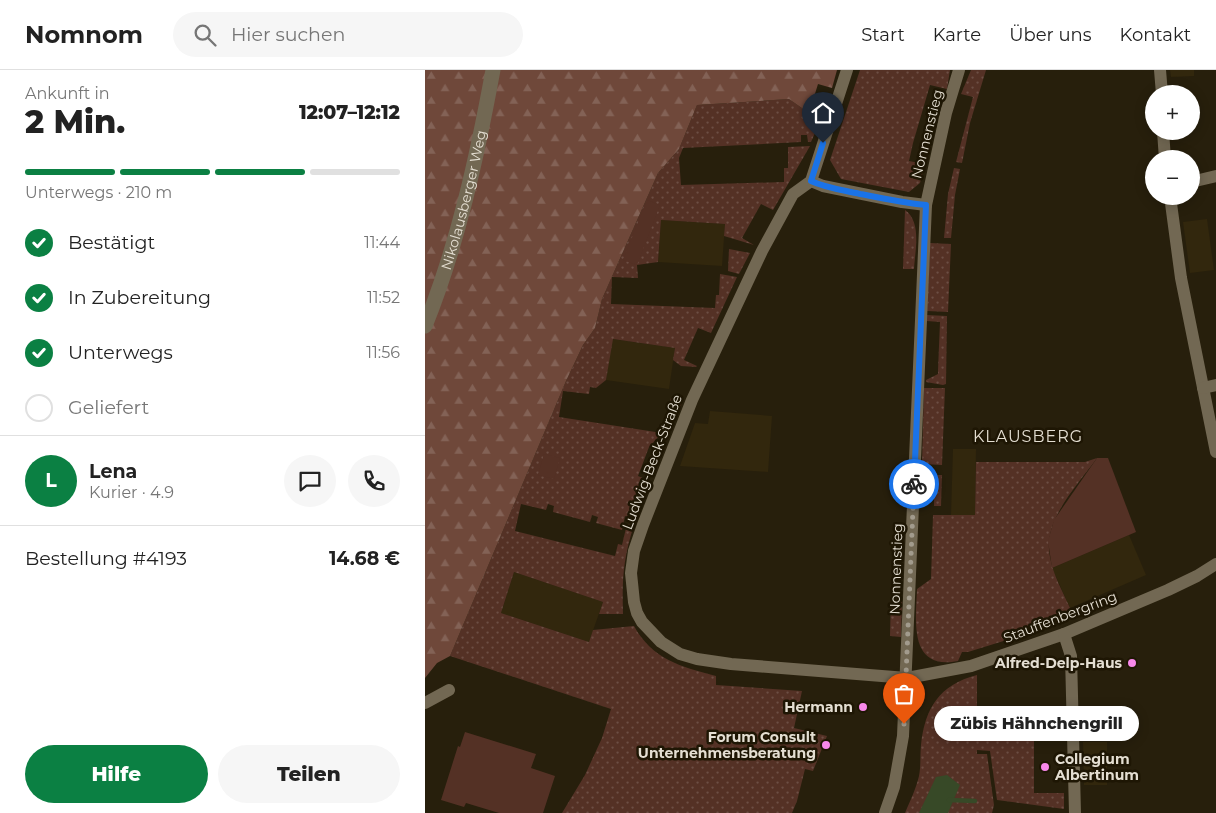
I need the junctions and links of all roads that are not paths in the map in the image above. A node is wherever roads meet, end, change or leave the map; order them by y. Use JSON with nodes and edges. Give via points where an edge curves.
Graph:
{"nodes":[{"id":1,"x":493,"y":70,"type":"edge"},
{"id":2,"x":847,"y":70,"type":"edge"},
{"id":3,"x":959,"y":70,"type":"edge"},
{"id":4,"x":1160,"y":70,"type":"edge"},
{"id":5,"x":1161,"y":85,"type":"edge"},
{"id":6,"x":1216,"y":176,"type":"edge"},
{"id":7,"x":1200,"y":180,"type":"edge"},
{"id":8,"x":811,"y":181,"type":"junction"},
{"id":9,"x":926,"y":205,"type":"junction"},
{"id":10,"x":1171,"y":205,"type":"edge"},
{"id":11,"x":425,"y":326,"type":"edge"},
{"id":12,"x":1216,"y":385,"type":"edge"},
{"id":13,"x":1203,"y":388,"type":"junction"},
{"id":14,"x":1216,"y":452,"type":"edge"},
{"id":15,"x":1216,"y":564,"type":"edge"},
{"id":16,"x":1064,"y":634,"type":"junction"},
{"id":17,"x":907,"y":678,"type":"junction"},
{"id":18,"x":449,"y":690,"type":"dead end"},
{"id":19,"x":425,"y":703,"type":"edge"},
{"id":20,"x":885,"y":813,"type":"edge"},
{"id":21,"x":1075,"y":813,"type":"edge"}],
"edges":[{"from":1,"to":11,"type":"street","name":"Nikolausberger Weg","via":[[456,234]]},
{"from":2,"to":8,"type":"street"},
{"from":3,"to":9,"type":"street","name":"Nonnenstieg"},
{"from":4,"to":5,"type":"street"},
{"from":6,"to":7,"type":"street"},
{"from":8,"to":9,"type":"street","via":[[841,190]]},
{"from":8,"to":17,"type":"street","name":"Ludwig-Beck-Straße","via":[[793,194],[762,250],[692,400],[634,551],[631,573],[633,602],[649,630],[680,654],[731,664]]},
{"from":9,"to":17,"type":"street","name":"Nonnenstieg"},
{"from":10,"to":13,"type":"street","via":[[1181,278]]},
{"from":12,"to":13,"type":"street"},
{"from":13,"to":14,"type":"street"},
{"from":15,"to":16,"type":"street","name":"Stauffenbergring","via":[[1168,590]]},
{"from":16,"to":17,"type":"street","name":"Stauffenbergring","via":[[971,666]]},
{"from":16,"to":21,"type":"street","via":[[1071,656]]},
{"from":17,"to":20,"type":"street","name":"Nonnenstieg","via":[[902,748]]},
{"from":18,"to":19,"type":"street"}]}
